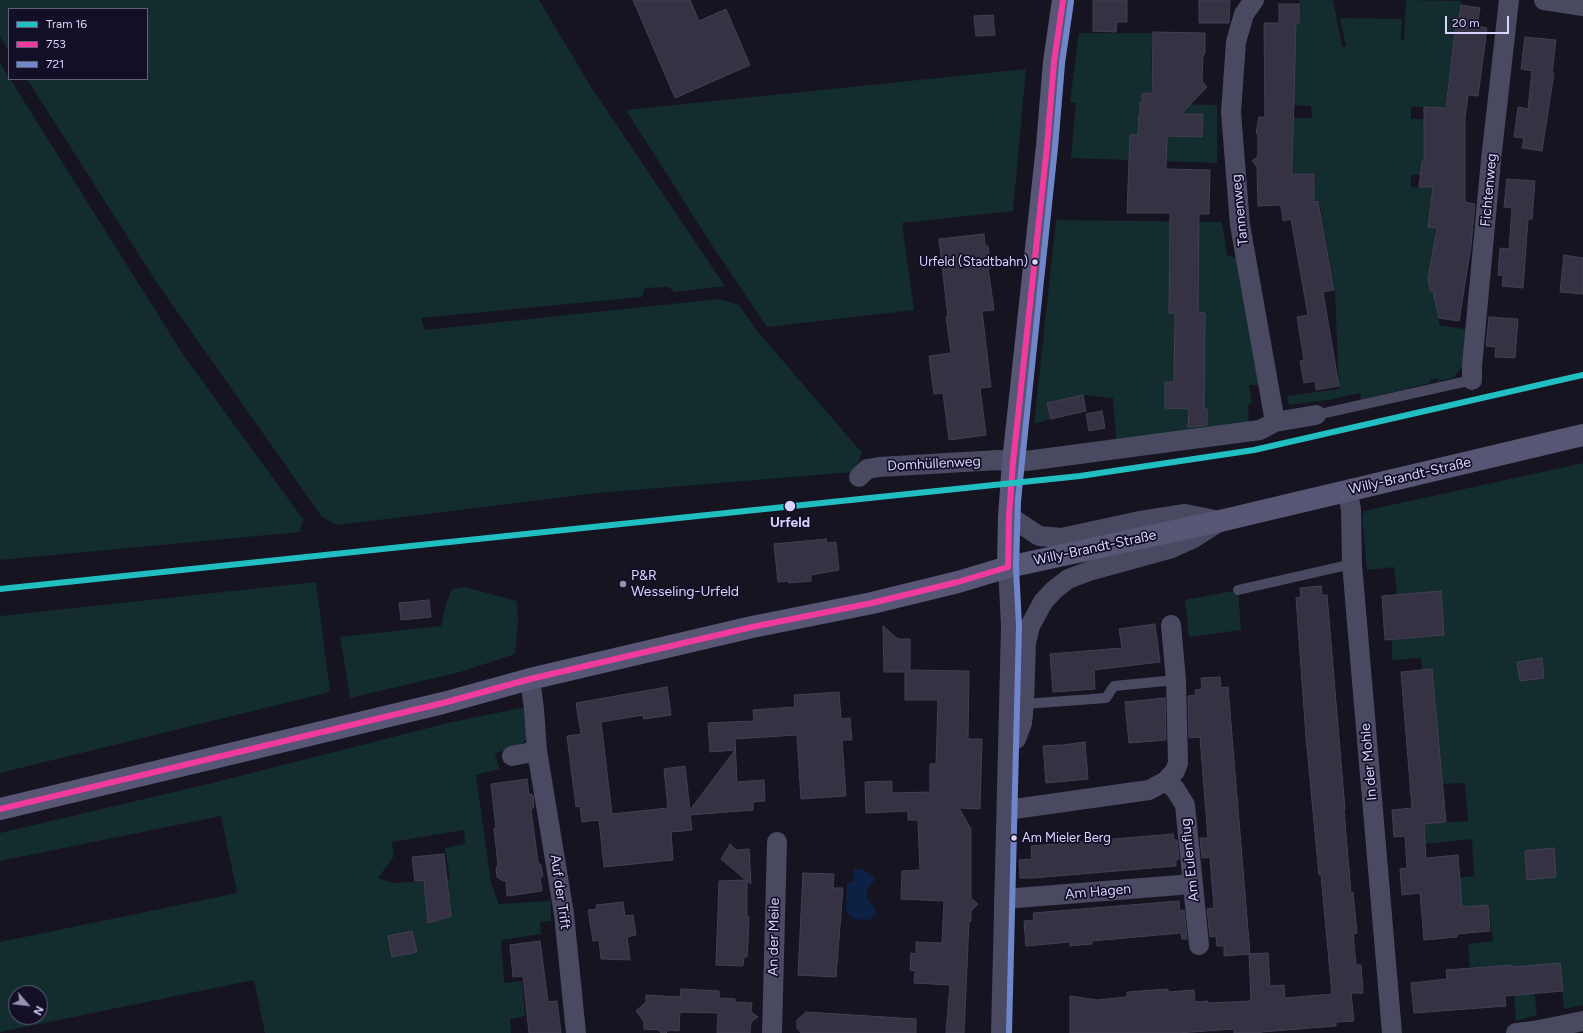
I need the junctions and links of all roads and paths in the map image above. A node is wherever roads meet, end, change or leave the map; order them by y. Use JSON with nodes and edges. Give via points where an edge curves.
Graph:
{"nodes":[{"id":1,"x":1063,"y":0,"type":"edge"},
{"id":2,"x":1254,"y":0,"type":"edge"},
{"id":3,"x":1509,"y":0,"type":"edge"},
{"id":4,"x":1544,"y":0,"type":"edge"},
{"id":5,"x":1583,"y":6,"type":"edge"},
{"id":6,"x":1472,"y":380,"type":"joint"},
{"id":7,"x":1316,"y":415,"type":"joint"},
{"id":8,"x":1275,"y":422,"type":"junction"},
{"id":9,"x":1583,"y":435,"type":"edge"},
{"id":10,"x":1013,"y":462,"type":"junction"},
{"id":11,"x":859,"y":477,"type":"dead end"},
{"id":12,"x":1348,"y":491,"type":"junction"},
{"id":13,"x":1009,"y":516,"type":"junction"},
{"id":14,"x":1220,"y":521,"type":"junction"},
{"id":15,"x":1352,"y":564,"type":"junction"},
{"id":16,"x":1008,"y":567,"type":"junction"},
{"id":17,"x":1238,"y":590,"type":"dead end"},
{"id":18,"x":1171,"y":625,"type":"dead end"},
{"id":19,"x":530,"y":679,"type":"junction"},
{"id":20,"x":1176,"y":680,"type":"junction"},
{"id":21,"x":1024,"y":704,"type":"junction"},
{"id":22,"x":537,"y":752,"type":"junction"},
{"id":23,"x":512,"y":756,"type":"dead end"},
{"id":24,"x":1008,"y":764,"type":"junction"},
{"id":25,"x":1166,"y":781,"type":"junction"},
{"id":26,"x":0,"y":808,"type":"edge"},
{"id":27,"x":1007,"y":810,"type":"junction"},
{"id":28,"x":777,"y":842,"type":"dead end"},
{"id":29,"x":1192,"y":884,"type":"junction"},
{"id":30,"x":1004,"y":899,"type":"junction"},
{"id":31,"x":1199,"y":945,"type":"dead end"},
{"id":32,"x":1583,"y":1021,"type":"edge"},
{"id":33,"x":576,"y":1033,"type":"edge"},
{"id":34,"x":772,"y":1033,"type":"edge"},
{"id":35,"x":1001,"y":1033,"type":"edge"},
{"id":36,"x":1392,"y":1033,"type":"edge"},
{"id":37,"x":1516,"y":1033,"type":"edge"}],
"edges":[{"from":1,"to":10,"type":"main road","via":[[1054,62]]},
{"from":2,"to":8,"type":"street","name":"Tannenweg","via":[[1244,14],[1236,42],[1231,112],[1240,225]]},
{"from":3,"to":6,"type":"street","name":"Fichtenweg","via":[[1491,160]]},
{"from":4,"to":5,"type":"street"},
{"from":6,"to":7,"type":"lane"},
{"from":7,"to":8,"type":"street"},
{"from":8,"to":10,"type":"street","via":[[1260,430]]},
{"from":9,"to":12,"type":"main road","name":"Willy-Brandt-Straße"},
{"from":10,"to":11,"type":"street","name":"Domhüllenweg","via":[[998,460],[879,467],[867,470]]},
{"from":10,"to":13,"type":"main road"},
{"from":12,"to":14,"type":"main road","name":"Willy-Brandt-Straße"},
{"from":12,"to":15,"type":"street","name":"In der Mohle"},
{"from":13,"to":14,"type":"street","via":[[1039,536],[1061,538],[1185,514]]},
{"from":13,"to":16,"type":"main road"},
{"from":14,"to":16,"type":"main road","name":"Willy-Brandt-Straße"},
{"from":14,"to":21,"type":"street","via":[[1172,548],[1092,570],[1068,579],[1054,590],[1043,602],[1030,626],[1026,643]]},
{"from":15,"to":17,"type":"lane"},
{"from":15,"to":36,"type":"street","name":"In der Mohle"},
{"from":16,"to":19,"type":"main road","name":"Willy-Brandt-Straße","via":[[872,603],[752,627]]},
{"from":16,"to":24,"type":"street","via":[[1011,626]]},
{"from":18,"to":20,"type":"street"},
{"from":19,"to":22,"type":"street","name":"Auf der Trift"},
{"from":19,"to":26,"type":"main road","name":"Willy-Brandt-Straße","via":[[443,703]]},
{"from":20,"to":21,"type":"lane","via":[[1114,686],[1106,698]]},
{"from":20,"to":25,"type":"street","via":[[1178,763],[1176,771]]},
{"from":21,"to":24,"type":"street","via":[[1022,723]]},
{"from":22,"to":23,"type":"street"},
{"from":22,"to":33,"type":"street","name":"Auf der Trift","via":[[564,914]]},
{"from":24,"to":27,"type":"street"},
{"from":25,"to":27,"type":"street","via":[[1149,790]]},
{"from":25,"to":29,"type":"street","name":"Am Eulenflug","via":[[1175,789],[1184,805]]},
{"from":27,"to":30,"type":"street"},
{"from":28,"to":34,"type":"street","name":"An der Meile"},
{"from":29,"to":30,"type":"street","name":"Am Hagen"},
{"from":29,"to":31,"type":"street","name":"Am Eulenflug"},
{"from":30,"to":35,"type":"street"},
{"from":32,"to":37,"type":"street"}]}
